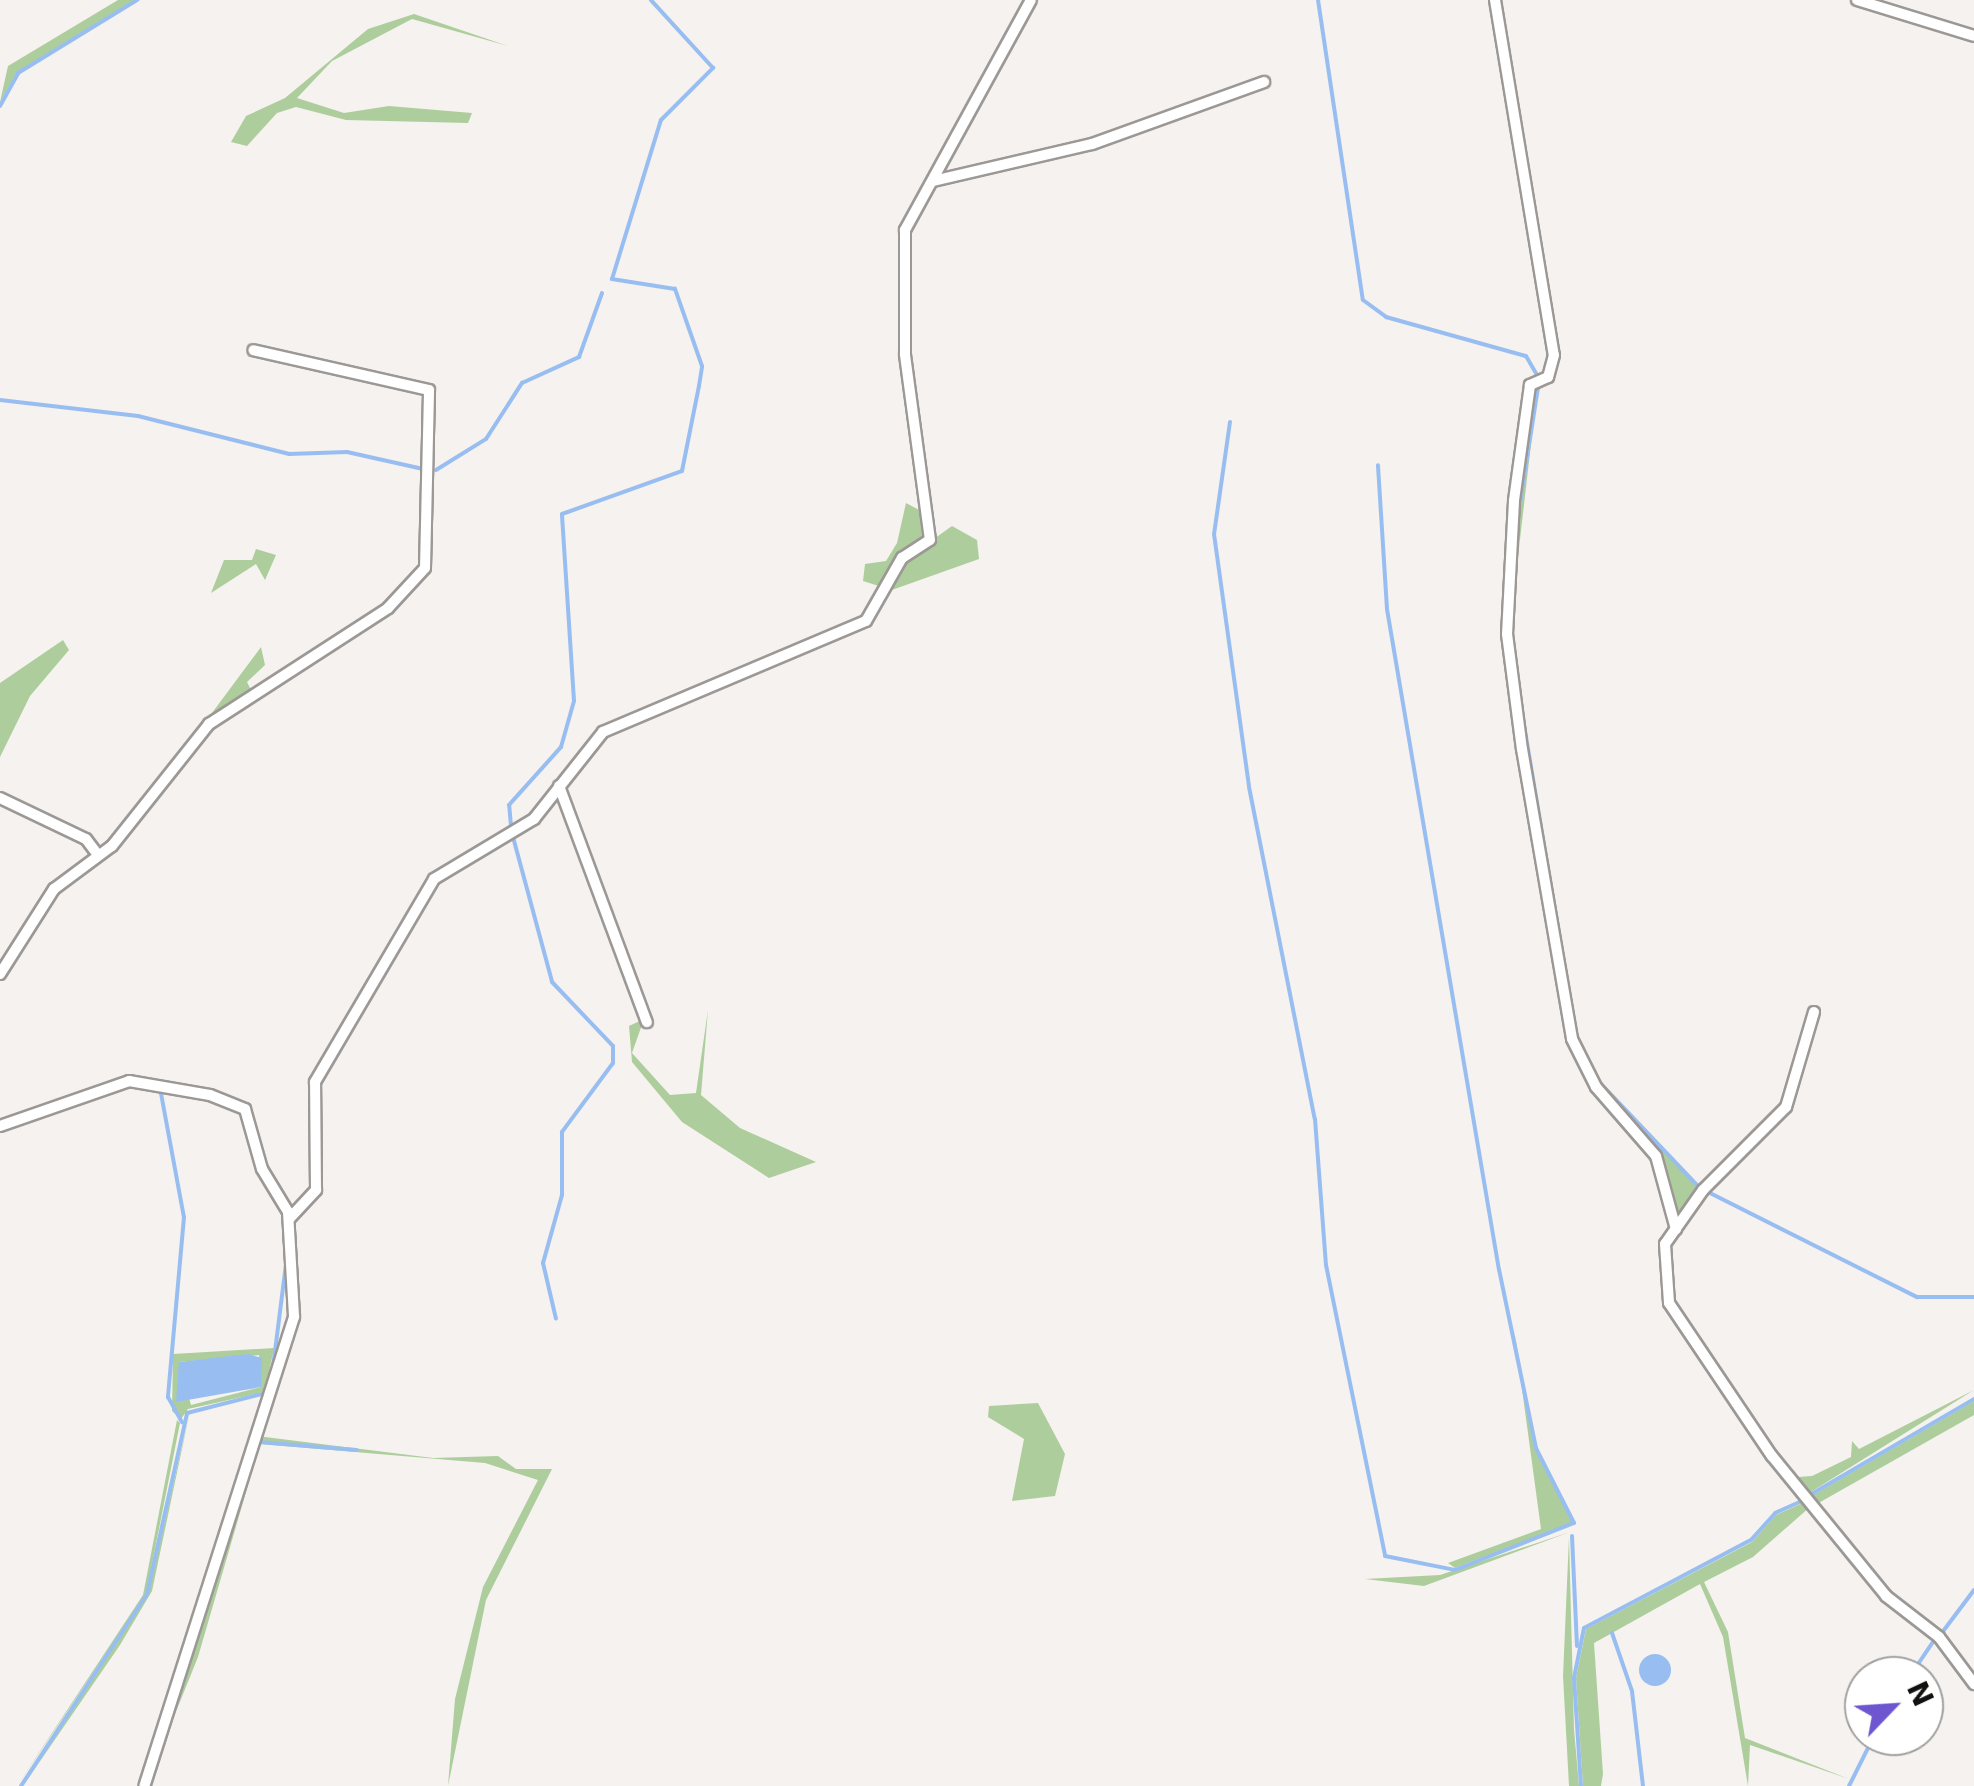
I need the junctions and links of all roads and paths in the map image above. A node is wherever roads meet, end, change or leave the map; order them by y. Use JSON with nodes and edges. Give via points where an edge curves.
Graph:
{"nodes":[{"id":1,"x":1031,"y":0,"type":"edge"},
{"id":2,"x":1495,"y":0,"type":"edge"},
{"id":3,"x":1857,"y":0,"type":"edge"},
{"id":4,"x":1974,"y":36,"type":"edge"},
{"id":5,"x":1264,"y":82,"type":"dead end"},
{"id":6,"x":933,"y":180,"type":"junction"},
{"id":7,"x":252,"y":350,"type":"dead end"},
{"id":8,"x":558,"y":785,"type":"junction"},
{"id":9,"x":0,"y":798,"type":"edge"},
{"id":10,"x":98,"y":855,"type":"junction"},
{"id":11,"x":0,"y":974,"type":"edge"},
{"id":12,"x":1814,"y":1012,"type":"dead end"},
{"id":13,"x":647,"y":1022,"type":"dead end"},
{"id":14,"x":0,"y":1126,"type":"edge"},
{"id":15,"x":289,"y":1220,"type":"junction"},
{"id":16,"x":1676,"y":1228,"type":"junction"},
{"id":17,"x":1974,"y":1684,"type":"edge"},
{"id":18,"x":144,"y":1786,"type":"edge"}],
"edges":[{"from":1,"to":6,"type":"street"},
{"from":2,"to":16,"type":"street","via":[[1554,355],[1548,376],[1530,385],[1514,501],[1507,634],[1522,749],[1572,1039],[1596,1087],[1656,1156]]},
{"from":3,"to":4,"type":"street"},
{"from":5,"to":6,"type":"street","via":[[1092,144]]},
{"from":6,"to":8,"type":"street","via":[[904,230],[905,354],[930,540],[902,558],[866,621],[603,732]]},
{"from":7,"to":10,"type":"street","via":[[429,390],[428,557],[388,608],[218,715]]},
{"from":8,"to":13,"type":"street"},
{"from":8,"to":15,"type":"street","via":[[534,818],[453,863],[412,910],[368,1005],[315,1082],[316,1190]]},
{"from":9,"to":10,"type":"street","via":[[86,839]]},
{"from":10,"to":11,"type":"street","via":[[54,889]]},
{"from":12,"to":16,"type":"street","via":[[1786,1107]]},
{"from":14,"to":15,"type":"street","via":[[130,1082],[210,1095],[248,1114],[262,1168]]},
{"from":15,"to":18,"type":"street","via":[[294,1317]]},
{"from":16,"to":17,"type":"street","via":[[1662,1264],[1688,1342],[1886,1596],[1940,1637]]}]}
